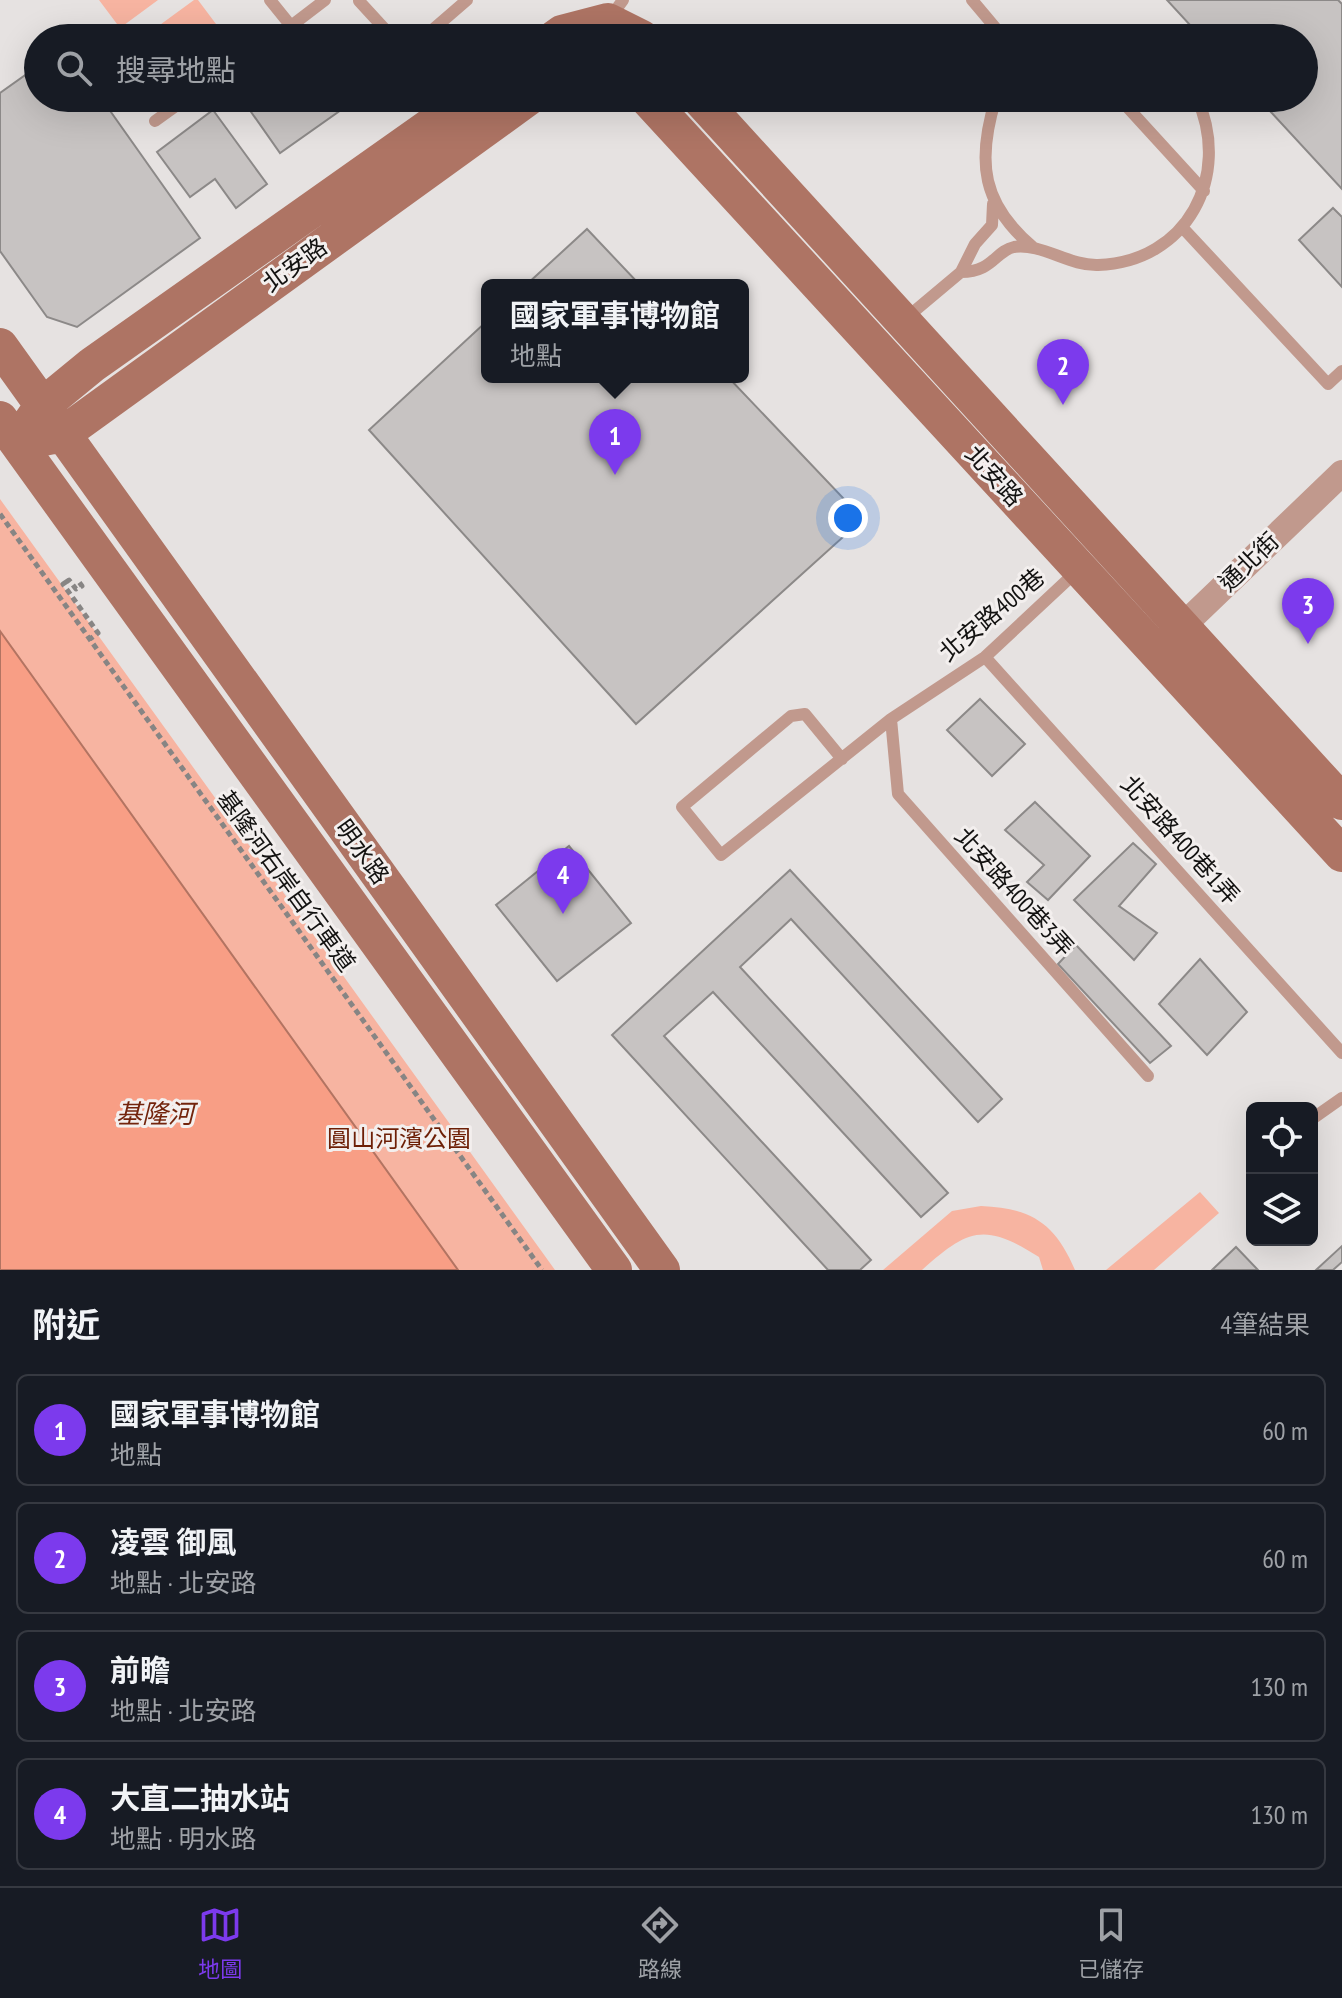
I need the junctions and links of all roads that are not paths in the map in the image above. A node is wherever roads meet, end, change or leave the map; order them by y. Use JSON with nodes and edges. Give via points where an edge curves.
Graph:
{"nodes":[{"id":1,"x":270,"y":0,"type":"edge"},
{"id":2,"x":325,"y":0,"type":"edge"},
{"id":3,"x":359,"y":0,"type":"edge"},
{"id":4,"x":467,"y":0,"type":"edge"},
{"id":5,"x":972,"y":0,"type":"edge"},
{"id":6,"x":289,"y":24,"type":"edge"},
{"id":7,"x":294,"y":24,"type":"edge"},
{"id":8,"x":380,"y":24,"type":"edge"},
{"id":9,"x":439,"y":24,"type":"edge"},
{"id":10,"x":992,"y":24,"type":"edge"},
{"id":11,"x":168,"y":112,"type":"edge"},
{"id":12,"x":450,"y":112,"type":"edge"},
{"id":13,"x":507,"y":112,"type":"edge"},
{"id":14,"x":660,"y":112,"type":"edge"},
{"id":15,"x":712,"y":112,"type":"edge"},
{"id":16,"x":993,"y":112,"type":"edge"},
{"id":17,"x":1132,"y":112,"type":"edge"},
{"id":18,"x":1204,"y":112,"type":"edge"},
{"id":19,"x":155,"y":121,"type":"dead end"},
{"id":20,"x":1204,"y":191,"type":"junction"},
{"id":21,"x":993,"y":204,"type":"junction"},
{"id":22,"x":1182,"y":227,"type":"junction"},
{"id":23,"x":1034,"y":248,"type":"junction"},
{"id":24,"x":961,"y":272,"type":"junction"},
{"id":25,"x":902,"y":321,"type":"junction"},
{"id":26,"x":875,"y":344,"type":"junction"},
{"id":27,"x":0,"y":346,"type":"edge"},
{"id":28,"x":1342,"y":371,"type":"edge"},
{"id":29,"x":53,"y":420,"type":"junction"},
{"id":30,"x":8,"y":431,"type":"edge"},
{"id":31,"x":1342,"y":473,"type":"edge"},
{"id":32,"x":1079,"y":570,"type":"junction"},
{"id":33,"x":1182,"y":627,"type":"junction"},
{"id":34,"x":1156,"y":652,"type":"junction"},
{"id":35,"x":985,"y":657,"type":"junction"},
{"id":36,"x":891,"y":719,"type":"junction"},
{"id":37,"x":842,"y":759,"type":"junction"},
{"id":38,"x":1342,"y":802,"type":"edge"},
{"id":39,"x":1342,"y":854,"type":"edge"},
{"id":40,"x":1342,"y":1053,"type":"edge"},
{"id":41,"x":1148,"y":1076,"type":"dead end"},
{"id":42,"x":1342,"y":1098,"type":"edge"},
{"id":43,"x":1318,"y":1115,"type":"edge"},
{"id":44,"x":614,"y":1270,"type":"edge"},
{"id":45,"x":662,"y":1270,"type":"edge"}],
"edges":[{"from":1,"to":6,"type":"lane"},
{"from":2,"to":7,"type":"lane"},
{"from":3,"to":8,"type":"lane"},
{"from":4,"to":9,"type":"lane"},
{"from":5,"to":10,"type":"lane"},
{"from":11,"to":19,"type":"lane"},
{"from":12,"to":29,"type":"main road","name":"北安路","via":[[92,365]]},
{"from":13,"to":29,"type":"main road","name":"北安路"},
{"from":14,"to":26,"type":"main road","name":"北安路"},
{"from":15,"to":25,"type":"main road","name":"北安路"},
{"from":16,"to":21,"type":"lane","via":[[986,150]]},
{"from":17,"to":20,"type":"lane"},
{"from":18,"to":20,"type":"lane","via":[[1211,155]]},
{"from":20,"to":22,"type":"lane"},
{"from":21,"to":23,"type":"lane"},
{"from":21,"to":24,"type":"lane","via":[[992,225]]},
{"from":22,"to":23,"type":"lane","via":[[1157,249],[1096,265]]},
{"from":22,"to":28,"type":"lane","via":[[1328,384]]},
{"from":23,"to":24,"type":"lane","via":[[1011,247],[978,272]]},
{"from":24,"to":25,"type":"lane"},
{"from":25,"to":26,"type":"street"},
{"from":25,"to":33,"type":"main road","name":"北安路"},
{"from":26,"to":32,"type":"main road","name":"北安路"},
{"from":27,"to":29,"type":"main road"},
{"from":29,"to":30,"type":"main road","name":"北安路"},
{"from":29,"to":45,"type":"main road","name":"明水路"},
{"from":30,"to":44,"type":"main road","name":"明水路"},
{"from":31,"to":33,"type":"street","name":"通北街"},
{"from":32,"to":34,"type":"main road","name":"北安路"},
{"from":32,"to":35,"type":"lane","name":"北安路400巷"},
{"from":33,"to":34,"type":"street","name":"通北街"},
{"from":33,"to":38,"type":"main road","name":"北安路"},
{"from":34,"to":39,"type":"main road","name":"北安路"},
{"from":35,"to":36,"type":"lane","name":"北安路400巷"},
{"from":35,"to":40,"type":"lane","name":"北安路400巷1弄"},
{"from":36,"to":37,"type":"lane","name":"北安路400巷"},
{"from":36,"to":41,"type":"lane","name":"北安路400巷3弄","via":[[898,794]]},
{"from":37,"to":37,"type":"lane","name":"北安路400巷","via":[[721,855],[682,807],[791,716],[805,714]]},
{"from":42,"to":43,"type":"lane"}]}
